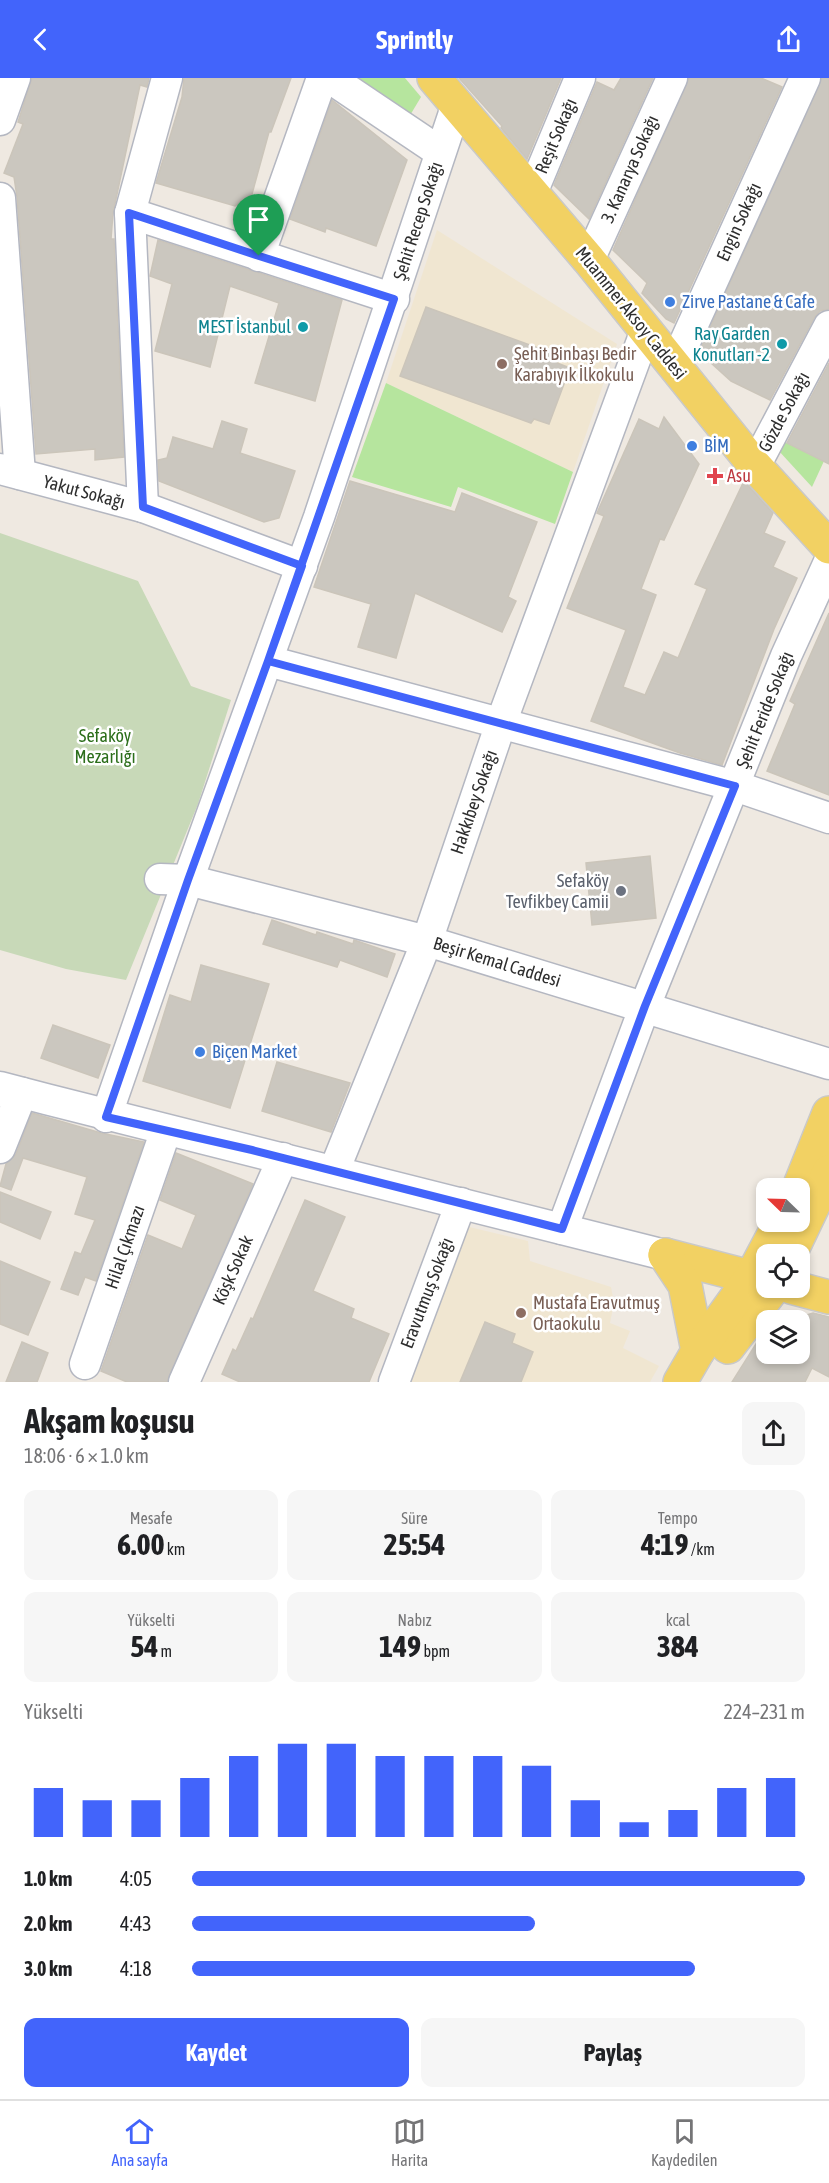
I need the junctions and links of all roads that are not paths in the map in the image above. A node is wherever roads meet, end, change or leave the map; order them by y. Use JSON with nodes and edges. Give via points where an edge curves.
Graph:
{"nodes":[{"id":1,"x":15,"y":78,"type":"edge"},
{"id":2,"x":166,"y":78,"type":"edge"},
{"id":3,"x":322,"y":78,"type":"edge"},
{"id":4,"x":330,"y":78,"type":"edge"},
{"id":5,"x":434,"y":78,"type":"edge"},
{"id":6,"x":580,"y":78,"type":"edge"},
{"id":7,"x":672,"y":78,"type":"edge"},
{"id":8,"x":806,"y":78,"type":"edge"},
{"id":9,"x":456,"y":107,"type":"junction"},
{"id":10,"x":0,"y":120,"type":"edge"},
{"id":11,"x":440,"y":152,"type":"junction"},
{"id":12,"x":532,"y":193,"type":"junction"},
{"id":13,"x":0,"y":198,"type":"edge"},
{"id":14,"x":129,"y":213,"type":"junction"},
{"id":15,"x":259,"y":256,"type":"junction"},
{"id":16,"x":589,"y":260,"type":"junction"},
{"id":17,"x":394,"y":299,"type":"junction"},
{"id":18,"x":829,"y":326,"type":"edge"},
{"id":19,"x":646,"y":330,"type":"junction"},
{"id":20,"x":674,"y":366,"type":"junction"},
{"id":21,"x":755,"y":466,"type":"junction"},
{"id":22,"x":10,"y":472,"type":"edge"},
{"id":23,"x":143,"y":507,"type":"junction"},
{"id":24,"x":829,"y":547,"type":"edge"},
{"id":25,"x":829,"y":562,"type":"edge"},
{"id":26,"x":302,"y":566,"type":"junction"},
{"id":27,"x":268,"y":661,"type":"junction"},
{"id":28,"x":501,"y":723,"type":"junction"},
{"id":29,"x":735,"y":786,"type":"junction"},
{"id":30,"x":829,"y":818,"type":"edge"},
{"id":31,"x":174,"y":879,"type":"junction"},
{"id":32,"x":427,"y":941,"type":"junction"},
{"id":33,"x":645,"y":1006,"type":"junction"},
{"id":34,"x":829,"y":1064,"type":"edge"},
{"id":35,"x":7,"y":1091,"type":"edge"},
{"id":36,"x":829,"y":1113,"type":"edge"},
{"id":37,"x":106,"y":1117,"type":"junction"},
{"id":38,"x":166,"y":1130,"type":"junction"},
{"id":39,"x":0,"y":1148,"type":"edge"},
{"id":40,"x":283,"y":1158,"type":"junction"},
{"id":41,"x":334,"y":1171,"type":"junction"},
{"id":42,"x":829,"y":1172,"type":"edge"},
{"id":43,"x":803,"y":1178,"type":"edge"},
{"id":44,"x":461,"y":1203,"type":"junction"},
{"id":45,"x":562,"y":1229,"type":"junction"},
{"id":46,"x":795,"y":1244,"type":"edge"},
{"id":47,"x":665,"y":1255,"type":"junction"},
{"id":48,"x":756,"y":1279,"type":"edge"},
{"id":49,"x":756,"y":1289,"type":"edge"},
{"id":50,"x":810,"y":1292,"type":"edge"},
{"id":51,"x":756,"y":1295,"type":"edge"},
{"id":52,"x":829,"y":1297,"type":"edge"},
{"id":53,"x":698,"y":1351,"type":"junction"},
{"id":54,"x":84,"y":1364,"type":"dead end"},
{"id":55,"x":184,"y":1382,"type":"edge"},
{"id":56,"x":394,"y":1382,"type":"edge"},
{"id":57,"x":680,"y":1382,"type":"edge"},
{"id":58,"x":706,"y":1382,"type":"edge"}],
"edges":[{"from":1,"to":10,"type":"street"},
{"from":2,"to":14,"type":"street"},
{"from":3,"to":15,"type":"street"},
{"from":4,"to":11,"type":"street"},
{"from":5,"to":9,"type":"main road","name":"Muammer Aksoy Caddesi"},
{"from":6,"to":12,"type":"street","name":"Reşit Sokağı"},
{"from":7,"to":16,"type":"street","name":"3. Kanarya Sokağı"},
{"from":8,"to":20,"type":"street","name":"Engin Sokağı"},
{"from":9,"to":11,"type":"street","name":"Şehit Recep Sokağı"},
{"from":9,"to":12,"type":"main road","name":"Muammer Aksoy Caddesi"},
{"from":11,"to":17,"type":"street","name":"Şehit Recep Sokağı"},
{"from":12,"to":16,"type":"main road","name":"Muammer Aksoy Caddesi"},
{"from":13,"to":22,"type":"street"},
{"from":14,"to":15,"type":"street"},
{"from":14,"to":23,"type":"street"},
{"from":15,"to":17,"type":"street"},
{"from":16,"to":19,"type":"main road","name":"Muammer Aksoy Caddesi"},
{"from":17,"to":26,"type":"street","name":"Şehit Recep Sokağı"},
{"from":18,"to":21,"type":"street","name":"Gözde Sokağı"},
{"from":19,"to":20,"type":"main road","name":"Muammer Aksoy Caddesi"},
{"from":19,"to":28,"type":"street","name":"Hakkıbey Sokağı"},
{"from":20,"to":21,"type":"main road","name":"Muammer Aksoy Caddesi"},
{"from":21,"to":24,"type":"main road","name":"Muammer Aksoy Caddesi"},
{"from":22,"to":23,"type":"street","name":"Yakut Sokağı"},
{"from":23,"to":26,"type":"street","name":"Yakut Sokağı"},
{"from":25,"to":29,"type":"street","name":"Şehit Feride Sokağı","via":[[786,656]]},
{"from":26,"to":27,"type":"street","name":"Şehit Recep Sokağı"},
{"from":27,"to":28,"type":"street"},
{"from":27,"to":31,"type":"street","name":"Şehit Recep Sokağı"},
{"from":28,"to":29,"type":"street"},
{"from":28,"to":32,"type":"street","name":"Hakkıbey Sokağı"},
{"from":29,"to":30,"type":"street"},
{"from":29,"to":33,"type":"street","name":"Şehit Feride Sokağı"},
{"from":31,"to":32,"type":"street","name":"Beşir Kemal Caddesi"},
{"from":31,"to":37,"type":"street","name":"Şehit Recep Sokağı"},
{"from":32,"to":33,"type":"street","name":"Beşir Kemal Caddesi"},
{"from":32,"to":41,"type":"street","name":"Hakkıbey Sokağı"},
{"from":33,"to":34,"type":"street","name":"Beşir Kemal Caddesi"},
{"from":33,"to":45,"type":"street","name":"Şehit Feride Sokağı"},
{"from":35,"to":37,"type":"street"},
{"from":35,"to":39,"type":"street"},
{"from":36,"to":43,"type":"main road"},
{"from":37,"to":38,"type":"street"},
{"from":38,"to":40,"type":"street"},
{"from":38,"to":54,"type":"street","name":"Hilal Çıkmazı"},
{"from":40,"to":41,"type":"street"},
{"from":40,"to":55,"type":"street","name":"Köşk Sokak"},
{"from":41,"to":44,"type":"street"},
{"from":42,"to":46,"type":"main road"},
{"from":44,"to":45,"type":"street"},
{"from":44,"to":56,"type":"street","name":"Eravutmuş Sokağı"},
{"from":45,"to":47,"type":"street"},
{"from":47,"to":48,"type":"main road"},
{"from":47,"to":53,"type":"main road","via":[[685,1285]]},
{"from":49,"to":53,"type":"main road"},
{"from":50,"to":52,"type":"main road"},
{"from":51,"to":58,"type":"main road"},
{"from":53,"to":57,"type":"main road"}]}
